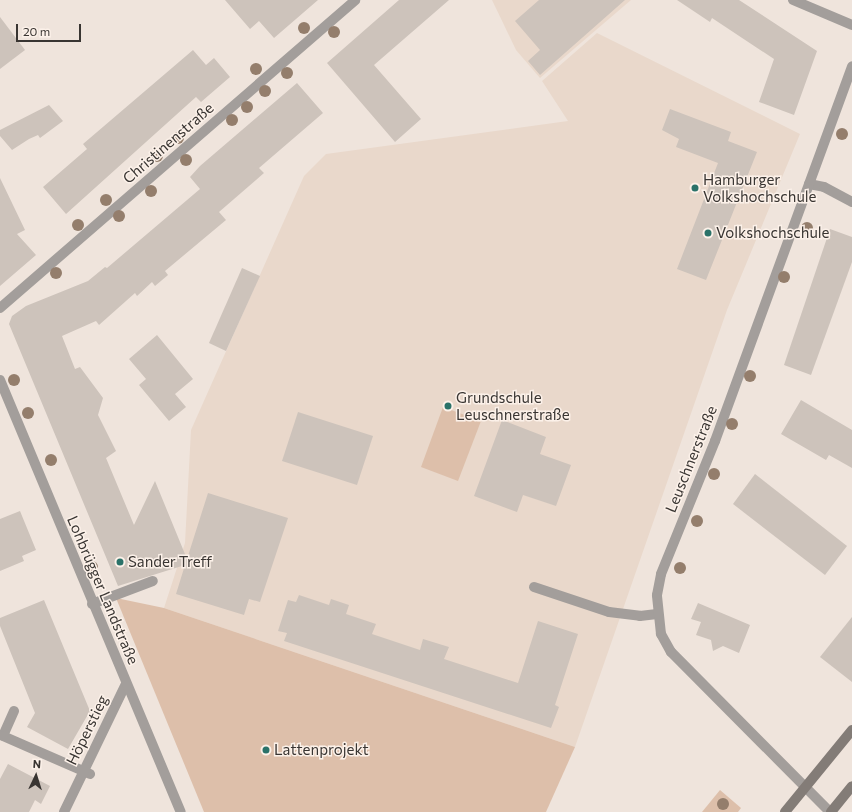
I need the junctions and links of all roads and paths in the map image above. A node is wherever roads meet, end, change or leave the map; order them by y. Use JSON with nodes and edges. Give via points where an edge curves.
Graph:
{"nodes":[{"id":1,"x":355,"y":0,"type":"edge"},
{"id":2,"x":794,"y":0,"type":"edge"},
{"id":3,"x":852,"y":25,"type":"edge"},
{"id":4,"x":852,"y":66,"type":"edge"},
{"id":5,"x":809,"y":184,"type":"junction"},
{"id":6,"x":852,"y":202,"type":"edge"},
{"id":7,"x":0,"y":308,"type":"edge"},
{"id":8,"x":0,"y":380,"type":"edge"},
{"id":9,"x":153,"y":581,"type":"dead end"},
{"id":10,"x":534,"y":587,"type":"dead end"},
{"id":11,"x":92,"y":604,"type":"junction"},
{"id":12,"x":657,"y":614,"type":"junction"},
{"id":13,"x":126,"y":684,"type":"junction"},
{"id":14,"x":14,"y":711,"type":"dead end"},
{"id":15,"x":852,"y":730,"type":"edge"},
{"id":16,"x":87,"y":772,"type":"junction"},
{"id":17,"x":852,"y":786,"type":"edge"},
{"id":18,"x":804,"y":790,"type":"junction"},
{"id":19,"x":64,"y":812,"type":"edge"},
{"id":20,"x":181,"y":812,"type":"edge"},
{"id":21,"x":785,"y":812,"type":"edge"},
{"id":22,"x":830,"y":812,"type":"edge"}],
"edges":[{"from":1,"to":7,"type":"street","name":"Christinenstraße"},
{"from":2,"to":3,"type":"street"},
{"from":4,"to":5,"type":"street","name":"Leuschnerstraße"},
{"from":5,"to":6,"type":"street","via":[[824,187]]},
{"from":5,"to":12,"type":"street","name":"Leuschnerstraße","via":[[715,441],[661,574]]},
{"from":8,"to":11,"type":"street","name":"Lohbrügger Landstraße"},
{"from":9,"to":11,"type":"street"},
{"from":10,"to":12,"type":"street","via":[[609,612],[640,616]]},
{"from":11,"to":13,"type":"street","name":"Lohbrügger Landstraße"},
{"from":12,"to":18,"type":"street","name":"Leuschnerstraße","via":[[661,634],[671,652]]},
{"from":13,"to":16,"type":"street","name":"Höperstieg"},
{"from":13,"to":20,"type":"street","name":"Lohbrügger Landstraße"},
{"from":14,"to":16,"type":"street","via":[[3,736]]},
{"from":15,"to":18,"type":"main road"},
{"from":16,"to":19,"type":"street","name":"Höperstieg"},
{"from":17,"to":22,"type":"main road"},
{"from":18,"to":21,"type":"main road"},
{"from":18,"to":22,"type":"street","name":"Leuschnerstraße"}]}
